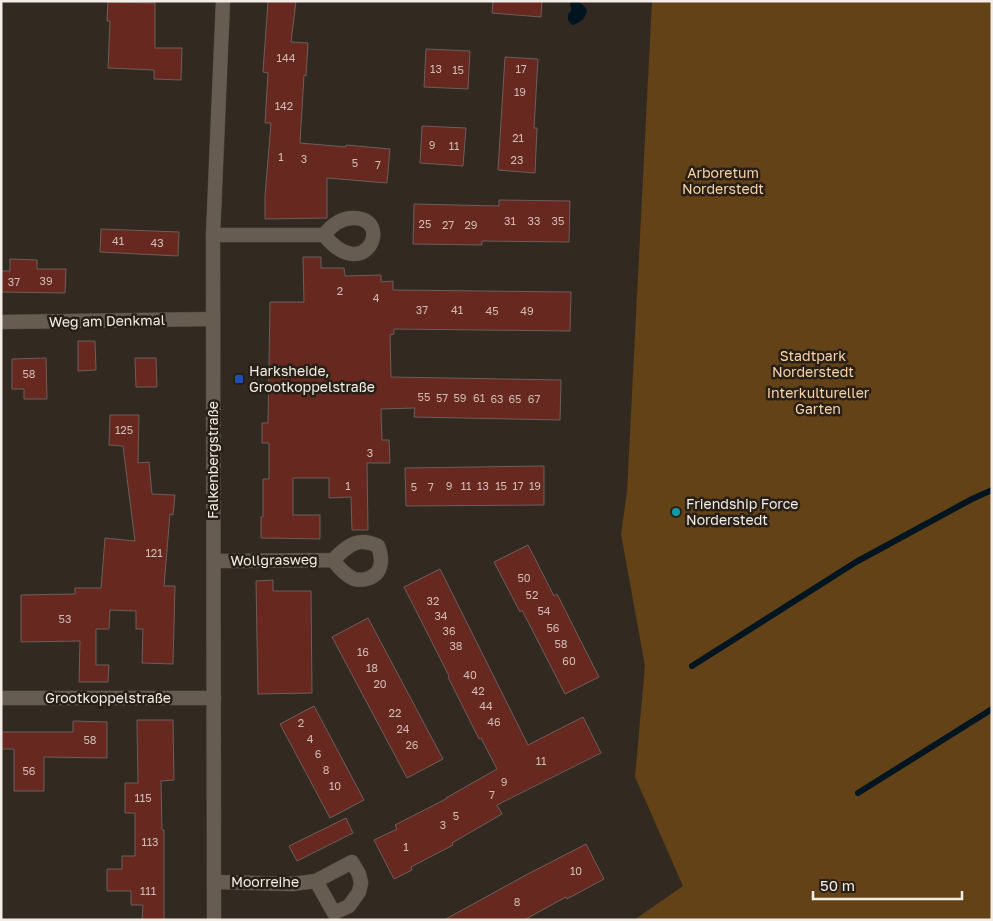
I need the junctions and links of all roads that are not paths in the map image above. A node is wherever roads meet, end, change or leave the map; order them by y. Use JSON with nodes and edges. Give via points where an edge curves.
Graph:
{"nodes":[{"id":1,"x":223,"y":1,"type":"edge"},
{"id":2,"x":213,"y":235,"type":"junction"},
{"id":3,"x":324,"y":235,"type":"dead end"},
{"id":4,"x":213,"y":319,"type":"junction"},
{"id":5,"x":1,"y":322,"type":"edge"},
{"id":6,"x":333,"y":560,"type":"dead end"},
{"id":7,"x":214,"y":561,"type":"junction"},
{"id":8,"x":1,"y":698,"type":"edge"},
{"id":9,"x":214,"y":698,"type":"junction"},
{"id":10,"x":316,"y":881,"type":"dead end"},
{"id":11,"x":215,"y":882,"type":"junction"},
{"id":12,"x":214,"y":920,"type":"edge"}],
"edges":[{"from":1,"to":2,"type":"street","name":"Falkenbergstraße"},
{"from":2,"to":3,"type":"street"},
{"from":2,"to":4,"type":"street","name":"Falkenbergstraße"},
{"from":4,"to":5,"type":"street","name":"Weg am Denkmal"},
{"from":4,"to":7,"type":"street","name":"Falkenbergstraße"},
{"from":6,"to":7,"type":"street","name":"Wollgrasweg"},
{"from":7,"to":9,"type":"street","name":"Falkenbergstraße"},
{"from":8,"to":9,"type":"street","name":"Grootkoppelstraße"},
{"from":9,"to":11,"type":"street","name":"Falkenbergstraße"},
{"from":10,"to":11,"type":"street","name":"Moorreihe","via":[[292,884]]},
{"from":11,"to":12,"type":"street","name":"Falkenbergstraße"}]}
